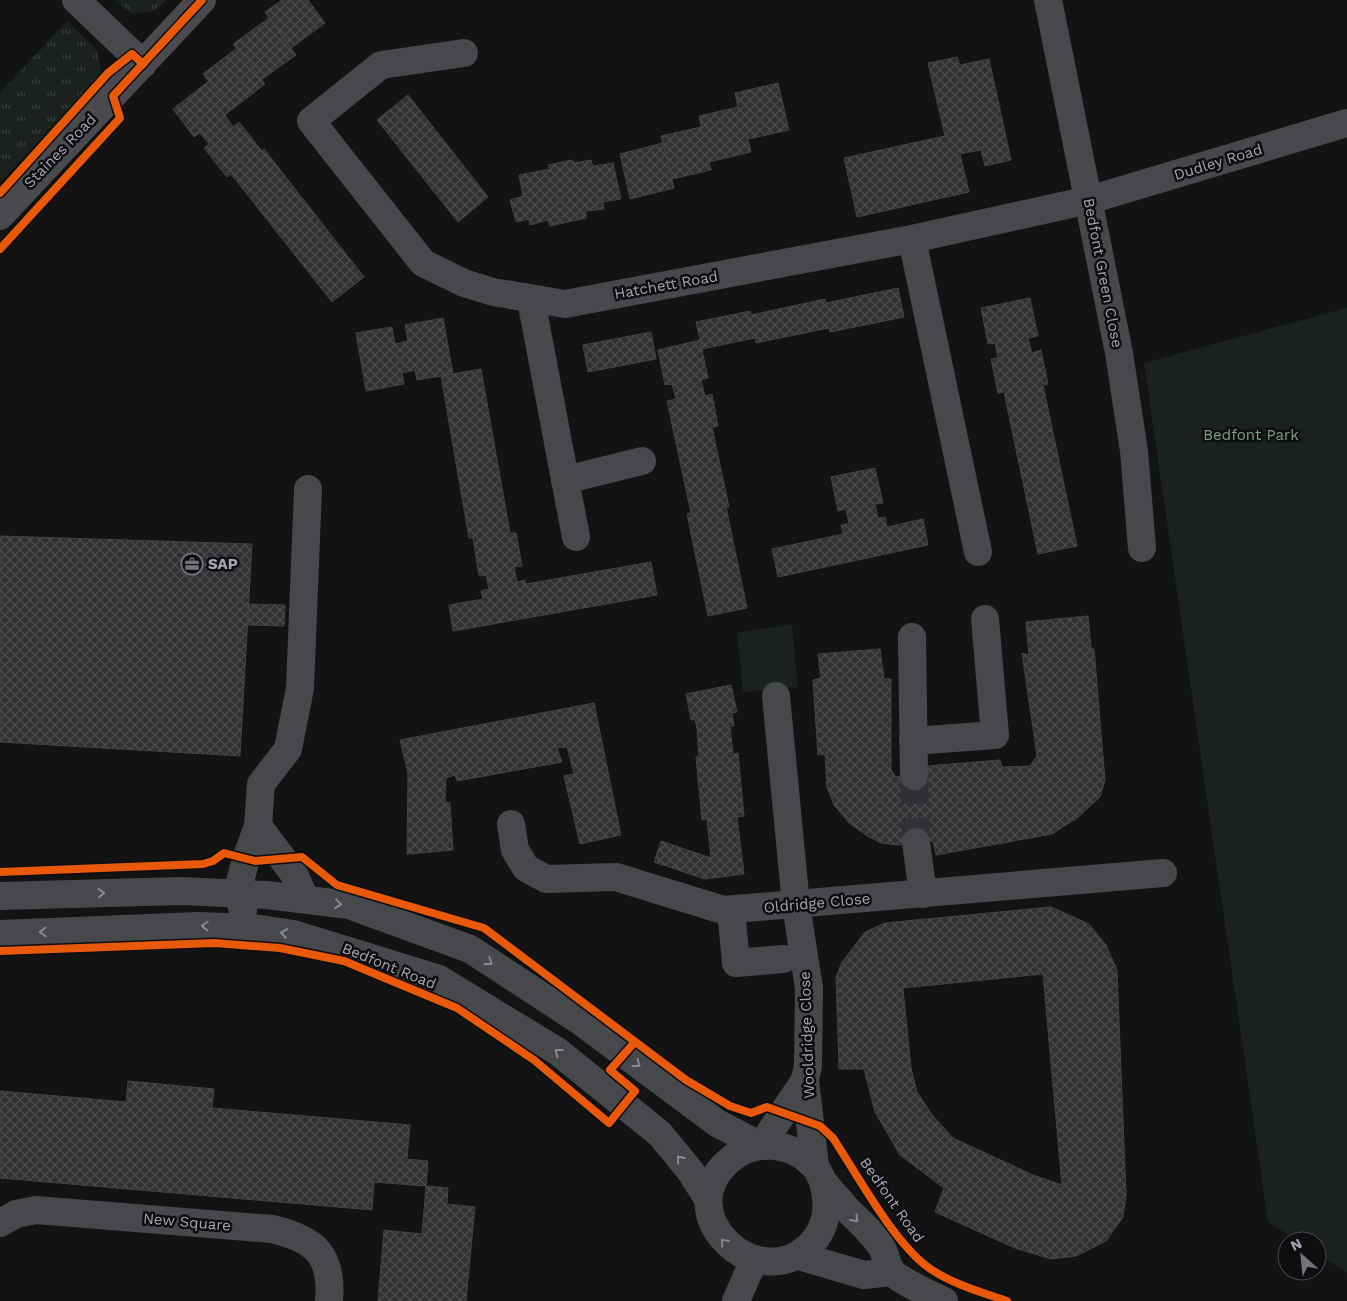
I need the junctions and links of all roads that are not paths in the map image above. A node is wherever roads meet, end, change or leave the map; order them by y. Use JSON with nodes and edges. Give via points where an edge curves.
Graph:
{"nodes":[{"id":1,"x":76,"y":0,"type":"edge"},
{"id":2,"x":202,"y":0,"type":"edge"},
{"id":3,"x":1048,"y":0,"type":"edge"},
{"id":4,"x":464,"y":53,"type":"dead end"},
{"id":5,"x":143,"y":64,"type":"junction"},
{"id":6,"x":1347,"y":123,"type":"edge"},
{"id":7,"x":1089,"y":200,"type":"junction"},
{"id":8,"x":0,"y":216,"type":"edge"},
{"id":9,"x":912,"y":239,"type":"junction"},
{"id":10,"x":531,"y":300,"type":"junction"},
{"id":11,"x":642,"y":461,"type":"dead end"},
{"id":12,"x":565,"y":480,"type":"junction"},
{"id":13,"x":308,"y":489,"type":"dead end"},
{"id":14,"x":576,"y":537,"type":"dead end"},
{"id":15,"x":1142,"y":548,"type":"dead end"},
{"id":16,"x":978,"y":552,"type":"dead end"},
{"id":17,"x":985,"y":619,"type":"dead end"},
{"id":18,"x":912,"y":636,"type":"dead end"},
{"id":19,"x":776,"y":696,"type":"dead end"},
{"id":20,"x":913,"y":742,"type":"junction"},
{"id":21,"x":914,"y":776,"type":"tunnel mouth"},
{"id":22,"x":510,"y":824,"type":"dead end"},
{"id":23,"x":258,"y":826,"type":"junction"},
{"id":24,"x":916,"y":842,"type":"tunnel mouth"},
{"id":25,"x":1163,"y":873,"type":"dead end"},
{"id":26,"x":237,"y":894,"type":"junction"},
{"id":27,"x":923,"y":894,"type":"junction"},
{"id":28,"x":0,"y":896,"type":"edge"},
{"id":29,"x":305,"y":899,"type":"junction"},
{"id":30,"x":796,"y":905,"type":"junction"},
{"id":31,"x":731,"y":910,"type":"junction"},
{"id":32,"x":254,"y":928,"type":"junction"},
{"id":33,"x":0,"y":934,"type":"edge"},
{"id":34,"x":783,"y":959,"type":"dead end"},
{"id":35,"x":805,"y":1080,"type":"junction"},
{"id":36,"x":761,"y":1146,"type":"junction"},
{"id":37,"x":819,"y":1174,"type":"junction"},
{"id":38,"x":708,"y":1199,"type":"junction"},
{"id":39,"x":0,"y":1223,"type":"edge"},
{"id":40,"x":800,"y":1256,"type":"junction"},
{"id":41,"x":753,"y":1262,"type":"junction"},
{"id":42,"x":892,"y":1272,"type":"junction"},
{"id":43,"x":329,"y":1301,"type":"edge"},
{"id":44,"x":736,"y":1301,"type":"edge"},
{"id":45,"x":944,"y":1301,"type":"edge"}],
"edges":[{"from":1,"to":5,"type":"street"},
{"from":2,"to":5,"type":"main road","name":"Staines Road"},
{"from":3,"to":7,"type":"street","name":"Bedfont Green Close"},
{"from":4,"to":10,"type":"street","name":"Hatchett Road","via":[[381,65],[311,121],[423,263],[464,283]]},
{"from":5,"to":8,"type":"main road","name":"Staines Road"},
{"from":6,"to":7,"type":"street","name":"Dudley Road"},
{"from":7,"to":9,"type":"street","name":"Hatchett Road"},
{"from":7,"to":15,"type":"street","name":"Bedfont Green Close","via":[[1134,451]]},
{"from":9,"to":10,"type":"street","name":"Hatchett Road","via":[[565,304]]},
{"from":9,"to":16,"type":"street"},
{"from":10,"to":12,"type":"street"},
{"from":11,"to":12,"type":"street"},
{"from":12,"to":14,"type":"street"},
{"from":13,"to":23,"type":"street","via":[[300,688],[288,749],[261,784]]},
{"from":17,"to":20,"type":"street","via":[[995,735]]},
{"from":18,"to":20,"type":"street"},
{"from":19,"to":30,"type":"street","name":"Wooldridge Close"},
{"from":20,"to":21,"type":"street"},
{"from":22,"to":31,"type":"street","name":"Oldridge Close","via":[[515,850],[526,868],[546,879],[616,877]]},
{"from":23,"to":26,"type":"street"},
{"from":23,"to":29,"type":"street","via":[[294,874]]},
{"from":24,"to":27,"type":"street"},
{"from":25,"to":27,"type":"street","name":"Oldridge Close"},
{"from":28,"to":26,"type":"street","name":"Bedfont Road","one_way":true,"via":[[181,891]]},
{"from":26,"to":29,"type":"street","name":"Bedfont Road"},
{"from":26,"to":32,"type":"street"},
{"from":27,"to":30,"type":"street","name":"Oldridge Close"},
{"from":29,"to":36,"type":"street","name":"Bedfont Road","one_way":true,"via":[[350,905],[470,949],[580,1021],[717,1123]]},
{"from":30,"to":31,"type":"street","name":"Oldridge Close"},
{"from":30,"to":35,"type":"street","name":"Wooldridge Close","via":[[809,988]]},
{"from":31,"to":34,"type":"street","via":[[736,963]]},
{"from":32,"to":33,"type":"street","name":"Bedfont Road","one_way":true,"via":[[198,926]]},
{"from":38,"to":32,"type":"street","name":"Bedfont Road","one_way":true,"via":[[660,1134],[557,1051],[439,979],[293,934]]},
{"from":35,"to":36,"type":"street"},
{"from":35,"to":37,"type":"street","name":"Wooldridge Close"},
{"from":36,"to":37,"type":"street","name":"Bedfont Road","via":[[776,1146],[802,1155]]},
{"from":36,"to":38,"type":"street","name":"Bedfont Road","via":[[744,1150],[730,1159],[718,1172]]},
{"from":37,"to":40,"type":"street","via":[[828,1200],[826,1217],[820,1234]]},
{"from":37,"to":42,"type":"street","name":"Bedfont Road","one_way":true,"via":[[882,1248]]},
{"from":41,"to":38,"type":"street","name":"Bedfont Road","one_way":true,"via":[[736,1255],[722,1242],[712,1225]]},
{"from":39,"to":43,"type":"street","name":"New Square","via":[[16,1214],[36,1210],[272,1229],[294,1234],[312,1245],[324,1259],[331,1279]]},
{"from":40,"to":41,"type":"street","name":"Bedfont Road","via":[[781,1263]]},
{"from":40,"to":42,"type":"street","via":[[864,1275]]},
{"from":41,"to":44,"type":"street"},
{"from":42,"to":45,"type":"street"}]}
